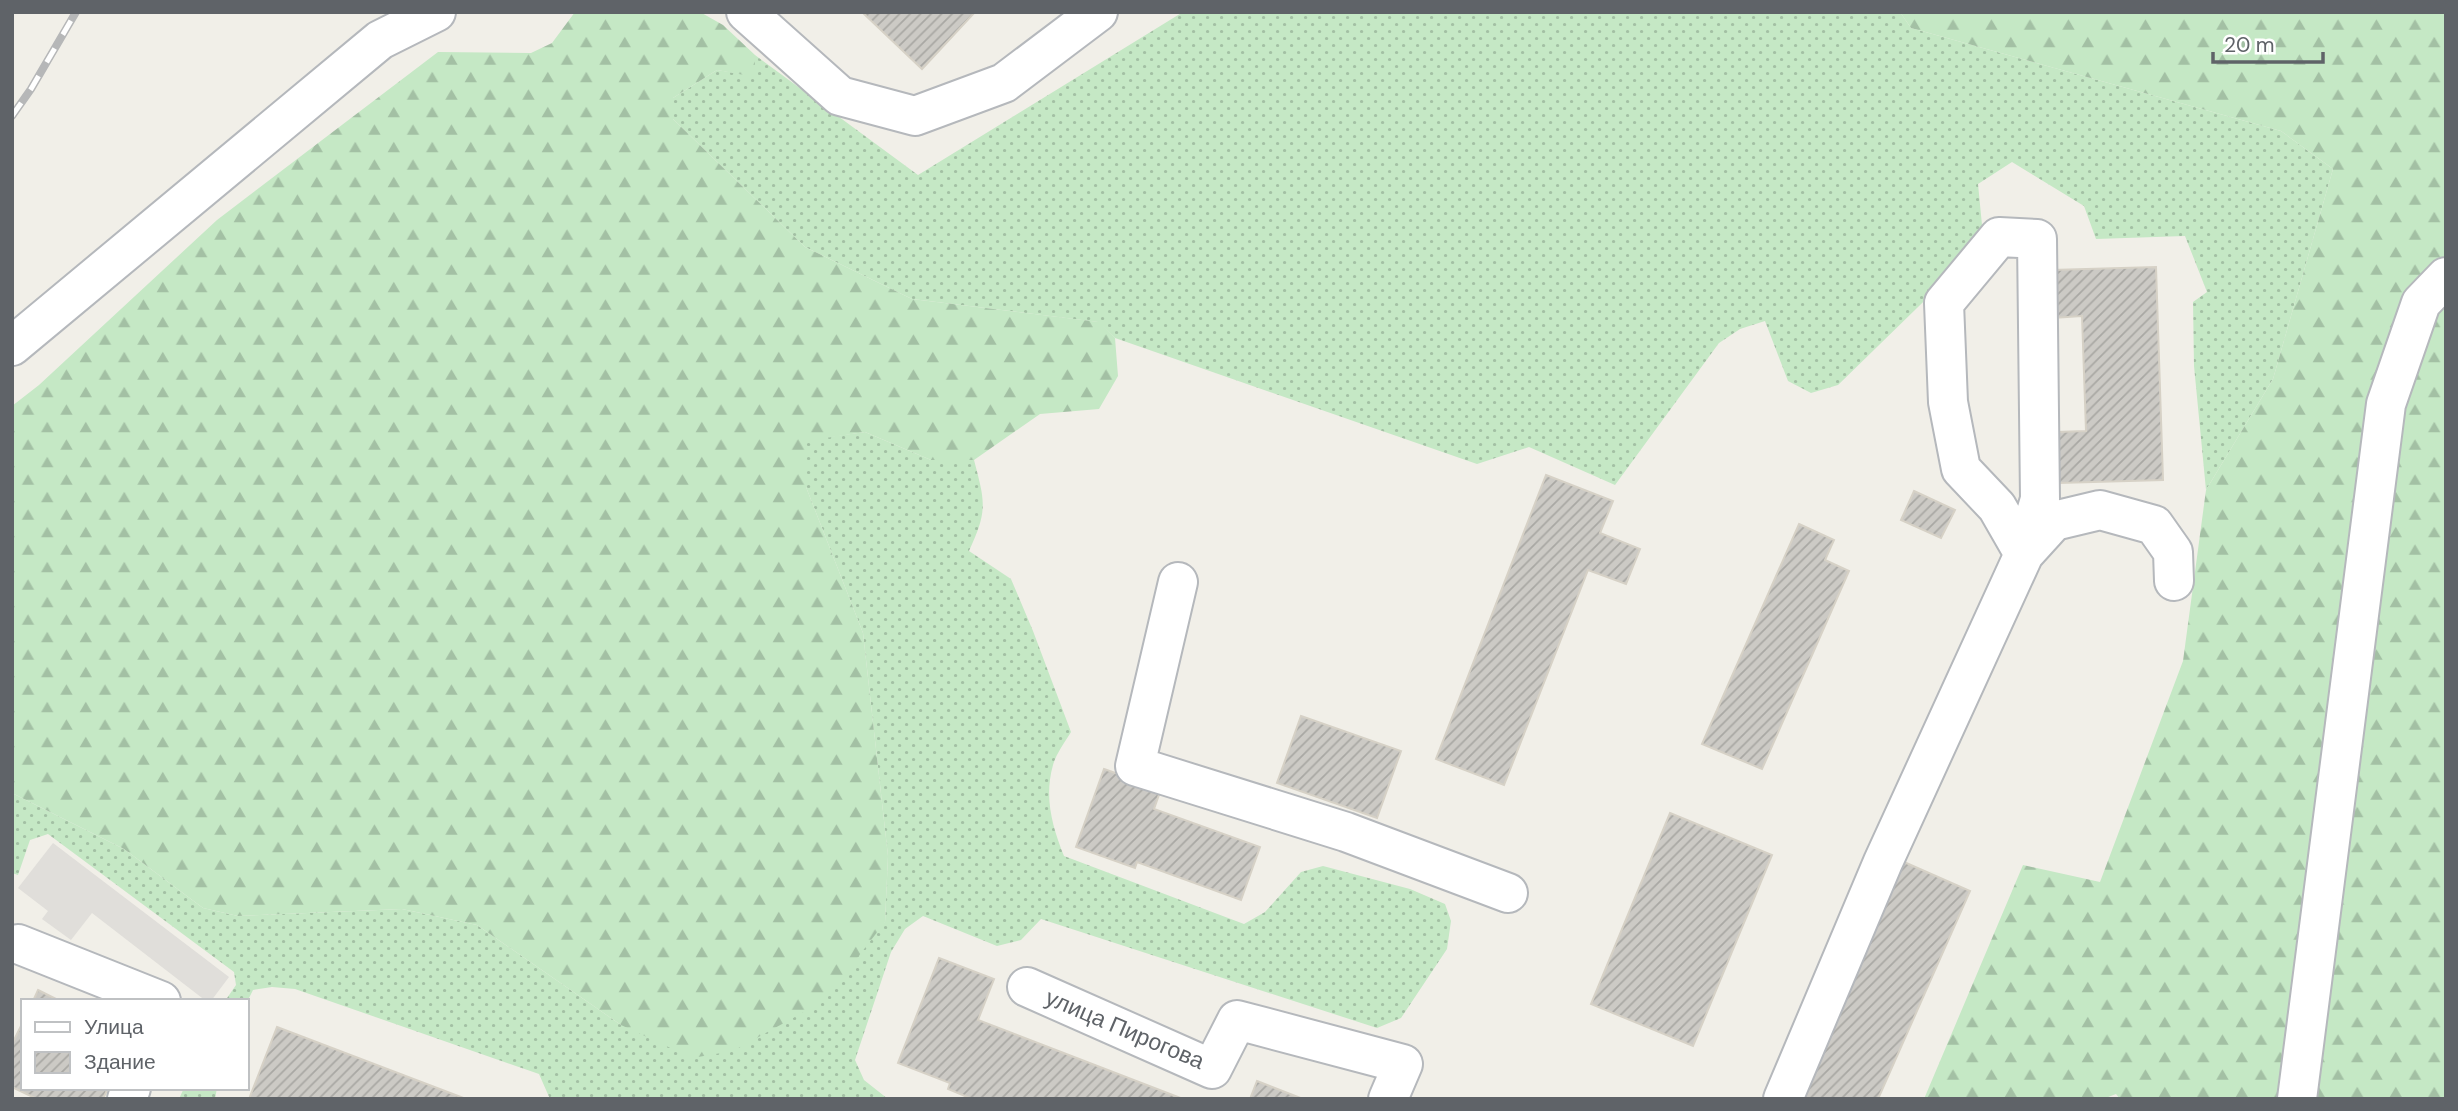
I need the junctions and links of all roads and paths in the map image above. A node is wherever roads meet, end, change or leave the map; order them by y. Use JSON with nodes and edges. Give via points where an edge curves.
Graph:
{"nodes":[{"id":1,"x":436,"y":12,"type":"edge"},
{"id":2,"x":746,"y":12,"type":"edge"},
{"id":3,"x":1098,"y":12,"type":"edge"},
{"id":4,"x":2446,"y":277,"type":"edge"},
{"id":5,"x":12,"y":346,"type":"edge"},
{"id":6,"x":2024,"y":554,"type":"junction"},
{"id":7,"x":2174,"y":580,"type":"dead end"},
{"id":8,"x":1178,"y":582,"type":"dead end"},
{"id":9,"x":1508,"y":893,"type":"dead end"},
{"id":10,"x":18,"y":944,"type":"dead end"},
{"id":11,"x":1027,"y":987,"type":"dead end"},
{"id":12,"x":156,"y":999,"type":"edge"},
{"id":13,"x":1388,"y":1099,"type":"edge"},
{"id":14,"x":1783,"y":1099,"type":"edge"},
{"id":15,"x":2297,"y":1099,"type":"edge"}],
"edges":[{"from":1,"to":5,"type":"street","via":[[380,40]]},
{"from":2,"to":3,"type":"street","via":[[841,96],[915,116],[1004,83]]},
{"from":4,"to":15,"type":"street","via":[[2421,303],[2386,404]]},
{"from":6,"to":6,"type":"street","via":[[2040,499],[2037,239],[1999,237],[1944,303],[1948,402],[1961,469],[1997,506]]},
{"from":6,"to":7,"type":"street","via":[[2054,521],[2100,510],[2154,525],[2173,552]]},
{"from":6,"to":14,"type":"street","via":[[1883,862]]},
{"from":8,"to":9,"type":"street","via":[[1135,766],[1346,832]]},
{"from":10,"to":12,"type":"street"},
{"from":11,"to":13,"type":"street","name":"улица Пирогова","via":[[1212,1069],[1237,1020],[1403,1064]]}]}
